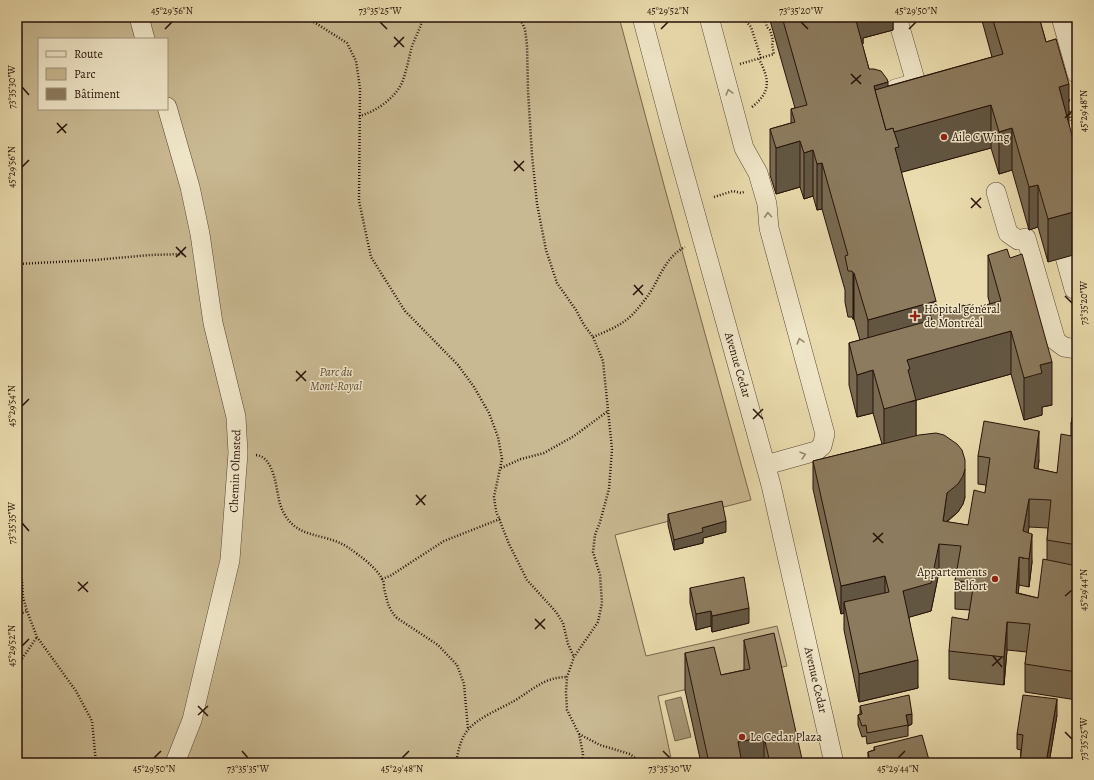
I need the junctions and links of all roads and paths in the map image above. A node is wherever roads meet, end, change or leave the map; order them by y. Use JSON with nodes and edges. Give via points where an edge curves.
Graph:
{"nodes":[{"id":1,"x":138,"y":17,"type":"edge"},
{"id":2,"x":306,"y":17,"type":"edge"},
{"id":3,"x":423,"y":17,"type":"edge"},
{"id":4,"x":519,"y":17,"type":"edge"},
{"id":5,"x":642,"y":17,"type":"edge"},
{"id":6,"x":708,"y":17,"type":"edge"},
{"id":7,"x":742,"y":17,"type":"edge"},
{"id":8,"x":764,"y":17,"type":"edge"},
{"id":9,"x":897,"y":17,"type":"edge"},
{"id":10,"x":1061,"y":17,"type":"edge"},
{"id":11,"x":145,"y":38,"type":"edge"},
{"id":12,"x":760,"y":58,"type":"junction"},
{"id":13,"x":735,"y":66,"type":"dead end"},
{"id":14,"x":1077,"y":74,"type":"edge"},
{"id":15,"x":877,"y":95,"type":"edge"},
{"id":16,"x":1065,"y":95,"type":"edge"},
{"id":17,"x":1077,"y":98,"type":"edge"},
{"id":18,"x":1066,"y":101,"type":"junction"},
{"id":19,"x":1062,"y":102,"type":"edge"},
{"id":20,"x":747,"y":109,"type":"dead end"},
{"id":21,"x":168,"y":110,"type":"edge"},
{"id":22,"x":359,"y":116,"type":"junction"},
{"id":23,"x":1077,"y":136,"type":"edge"},
{"id":24,"x":744,"y":192,"type":"dead end"},
{"id":25,"x":996,"y":192,"type":"dead end"},
{"id":26,"x":714,"y":197,"type":"dead end"},
{"id":27,"x":685,"y":247,"type":"dead end"},
{"id":28,"x":203,"y":254,"type":"junction"},
{"id":29,"x":1065,"y":257,"type":"dead end"},
{"id":30,"x":17,"y":264,"type":"edge"},
{"id":31,"x":1077,"y":290,"type":"edge"},
{"id":32,"x":593,"y":337,"type":"junction"},
{"id":33,"x":1077,"y":349,"type":"edge"},
{"id":34,"x":608,"y":411,"type":"junction"},
{"id":35,"x":238,"y":454,"type":"junction"},
{"id":36,"x":766,"y":466,"type":"junction"},
{"id":37,"x":501,"y":468,"type":"junction"},
{"id":38,"x":500,"y":519,"type":"junction"},
{"id":39,"x":17,"y":568,"type":"edge"},
{"id":40,"x":382,"y":579,"type":"junction"},
{"id":41,"x":27,"y":611,"type":"junction"},
{"id":42,"x":17,"y":615,"type":"edge"},
{"id":43,"x":37,"y":637,"type":"junction"},
{"id":44,"x":574,"y":657,"type":"junction"},
{"id":45,"x":17,"y":666,"type":"edge"},
{"id":46,"x":567,"y":677,"type":"junction"},
{"id":47,"x":468,"y":729,"type":"junction"},
{"id":48,"x":578,"y":734,"type":"junction"},
{"id":49,"x":96,"y":763,"type":"edge"},
{"id":50,"x":175,"y":763,"type":"edge"},
{"id":51,"x":456,"y":763,"type":"edge"},
{"id":52,"x":582,"y":763,"type":"edge"},
{"id":53,"x":637,"y":763,"type":"edge"},
{"id":54,"x":834,"y":763,"type":"edge"}],
"edges":[{"from":1,"to":11,"type":"street"},
{"from":2,"to":22,"type":"path","via":[[347,43],[356,61],[360,88]]},
{"from":3,"to":22,"type":"path","via":[[399,87],[380,106]]},
{"from":4,"to":32,"type":"path","via":[[527,44],[532,154],[537,204],[546,250],[557,283]]},
{"from":5,"to":36,"type":"street","name":"Avenue Cedar"},
{"from":36,"to":6,"type":"street","one_way":true,"via":[[816,451],[822,446],[826,434],[769,228],[767,204],[758,173],[744,148]]},
{"from":7,"to":12,"type":"path","via":[[751,27]]},
{"from":8,"to":12,"type":"path","via":[[773,40],[774,54]]},
{"from":9,"to":15,"type":"street","via":[[916,84]]},
{"from":10,"to":14,"type":"street"},
{"from":12,"to":13,"type":"path"},
{"from":12,"to":20,"type":"path","via":[[766,74],[766,90],[760,100]]},
{"from":16,"to":18,"type":"path"},
{"from":17,"to":18,"type":"path"},
{"from":18,"to":19,"type":"path"},
{"from":18,"to":23,"type":"path"},
{"from":21,"to":28,"type":"street","name":"Chemin Olmsted","via":[[190,187]]},
{"from":22,"to":37,"type":"path","via":[[359,201],[371,257],[405,311],[458,365],[474,387],[489,413],[498,437]]},
{"from":24,"to":26,"type":"path","via":[[733,191]]},
{"from":25,"to":33,"type":"street","via":[[1008,233],[1018,240],[1026,238],[1056,341],[1064,347]]},
{"from":27,"to":32,"type":"path","via":[[666,264],[649,294],[633,314],[621,324]]},
{"from":28,"to":30,"type":"path"},
{"from":28,"to":35,"type":"street","name":"Chemin Olmsted","via":[[213,323],[236,417]]},
{"from":29,"to":31,"type":"street","via":[[1074,289]]},
{"from":32,"to":34,"type":"path","via":[[603,361]]},
{"from":34,"to":37,"type":"path","via":[[574,436],[544,453]]},
{"from":34,"to":44,"type":"path","via":[[612,449],[609,489],[595,535],[593,552],[600,575],[602,603],[598,622]]},
{"from":35,"to":40,"type":"path","via":[[259,455],[266,460],[271,468],[284,514],[290,523],[300,530],[348,547]]},
{"from":35,"to":50,"type":"street","name":"Chemin Olmsted","via":[[230,560],[192,720]]},
{"from":36,"to":54,"type":"street","name":"Avenue Cedar"},
{"from":37,"to":38,"type":"path","via":[[494,497]]},
{"from":38,"to":40,"type":"path","via":[[444,541]]},
{"from":38,"to":44,"type":"path","via":[[527,580],[563,623]]},
{"from":39,"to":41,"type":"path"},
{"from":40,"to":47,"type":"path","via":[[391,612],[438,645],[457,665],[464,684]]},
{"from":41,"to":42,"type":"path"},
{"from":41,"to":43,"type":"path"},
{"from":43,"to":45,"type":"path"},
{"from":43,"to":49,"type":"path","via":[[76,690],[92,721]]},
{"from":44,"to":46,"type":"path"},
{"from":46,"to":47,"type":"path","via":[[550,679],[536,686]]},
{"from":46,"to":48,"type":"path","via":[[567,710]]},
{"from":47,"to":51,"type":"path","via":[[462,738]]},
{"from":48,"to":52,"type":"path","via":[[583,754]]},
{"from":48,"to":53,"type":"path","via":[[600,745],[630,754]]}]}
